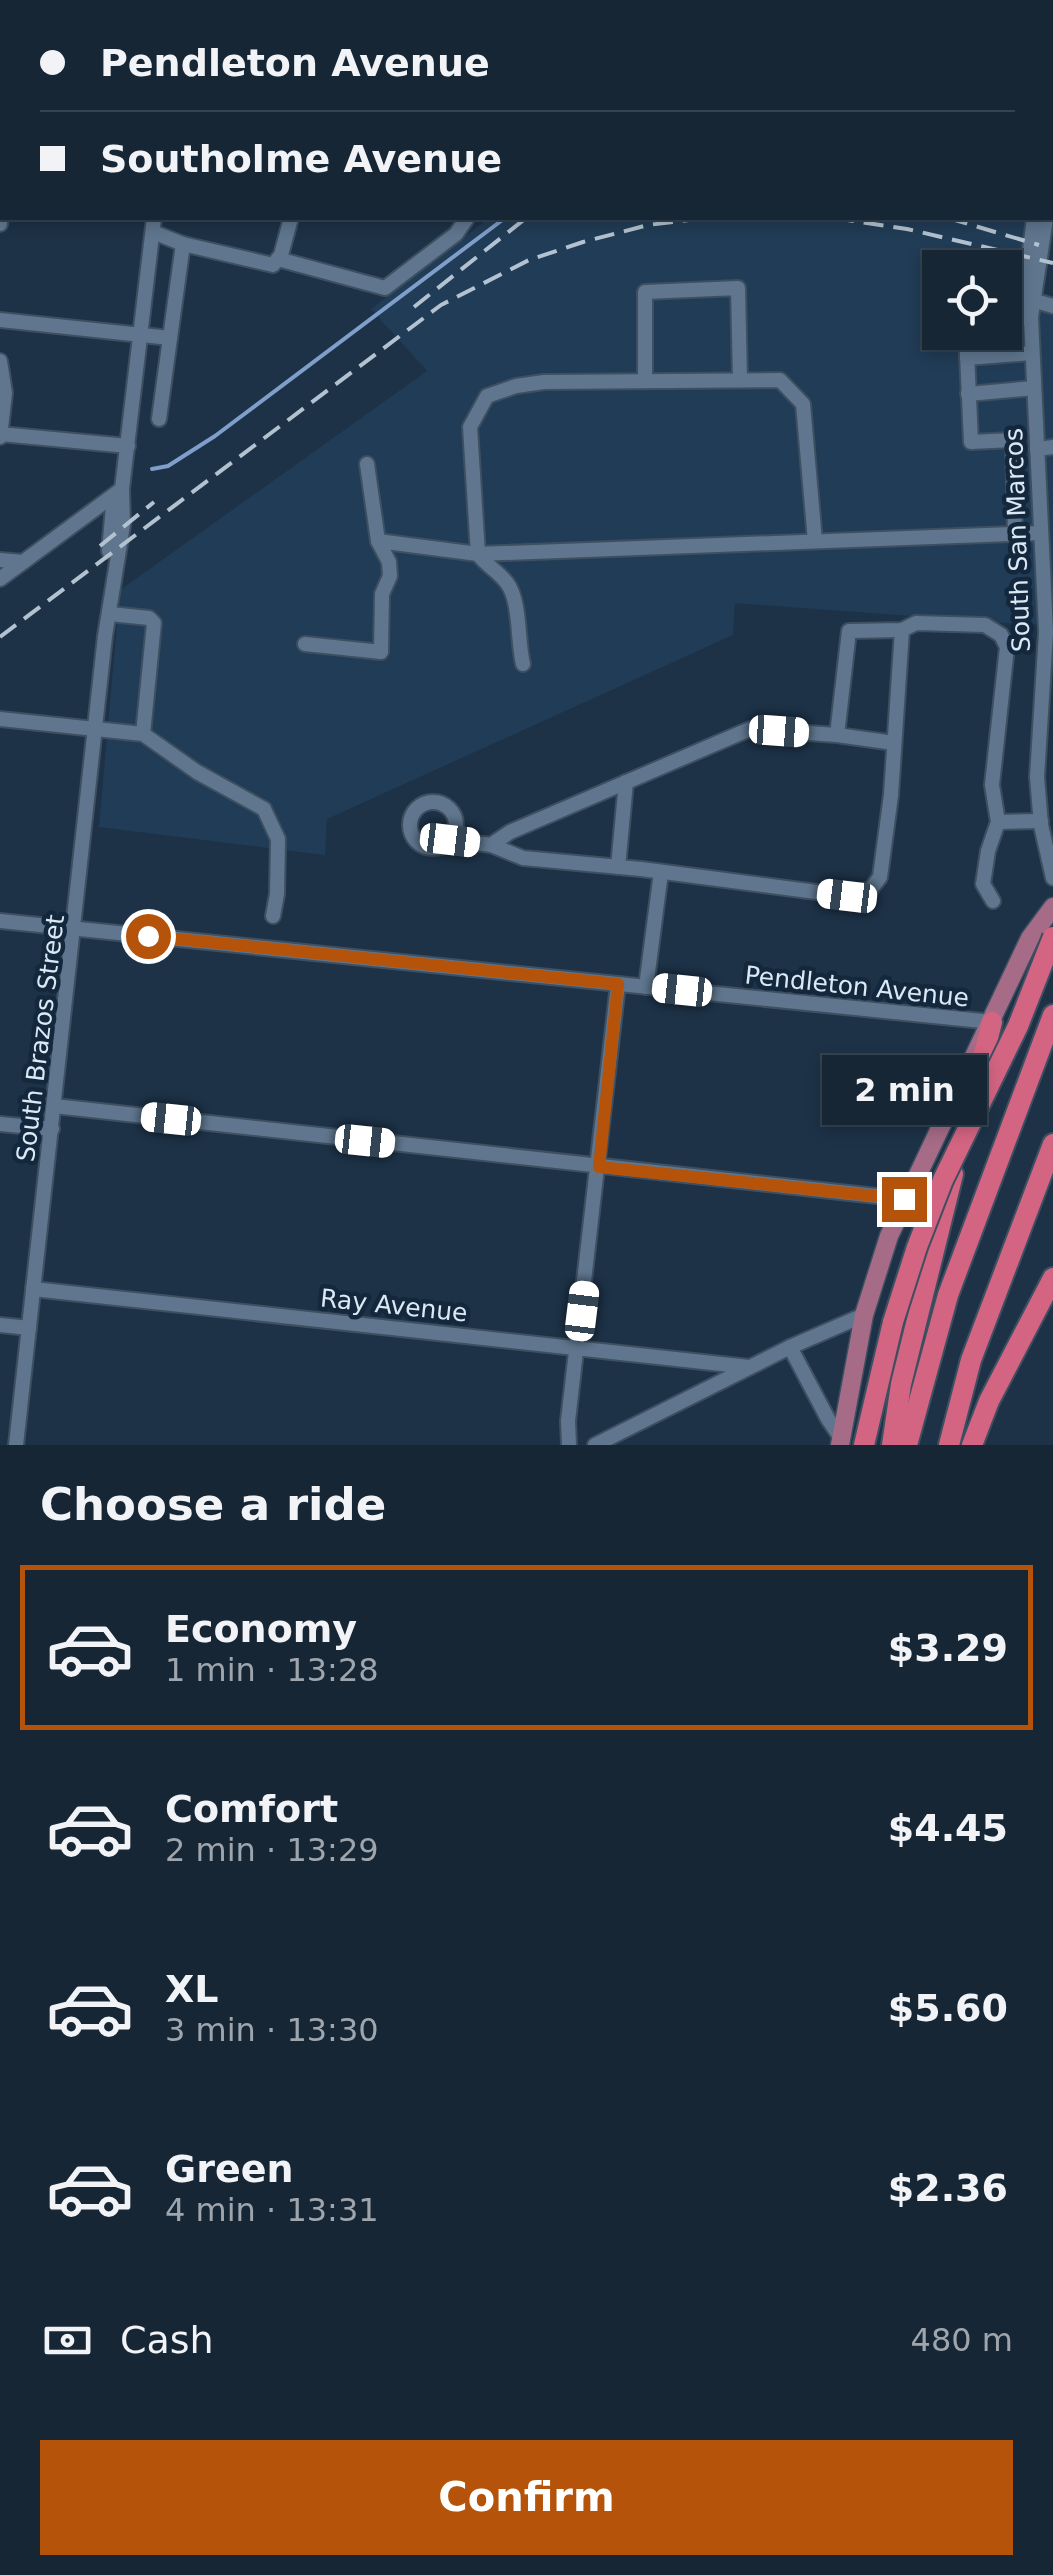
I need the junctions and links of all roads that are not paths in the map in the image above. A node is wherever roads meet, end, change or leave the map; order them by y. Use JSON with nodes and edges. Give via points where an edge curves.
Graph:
{"nodes":[{"id":1,"x":290,"y":220,"type":"edge"},
{"id":2,"x":466,"y":220,"type":"edge"},
{"id":3,"x":1034,"y":220,"type":"edge"},
{"id":4,"x":1046,"y":220,"type":"edge"},
{"id":5,"x":153,"y":225,"type":"edge"},
{"id":6,"x":184,"y":244,"type":"junction"},
{"id":7,"x":278,"y":259,"type":"junction"},
{"id":8,"x":1022,"y":297,"type":"edge"},
{"id":9,"x":1030,"y":299,"type":"junction"},
{"id":10,"x":1053,"y":306,"type":"edge"},
{"id":11,"x":1022,"y":318,"type":"edge"},
{"id":12,"x":1031,"y":318,"type":"junction"},
{"id":13,"x":0,"y":320,"type":"edge"},
{"id":14,"x":141,"y":334,"type":"junction"},
{"id":15,"x":170,"y":338,"type":"junction"},
{"id":16,"x":967,"y":350,"type":"edge"},
{"id":17,"x":1032,"y":353,"type":"junction"},
{"id":18,"x":967,"y":358,"type":"junction"},
{"id":19,"x":0,"y":362,"type":"edge"},
{"id":20,"x":740,"y":380,"type":"junction"},
{"id":21,"x":645,"y":381,"type":"junction"},
{"id":22,"x":1034,"y":388,"type":"junction"},
{"id":23,"x":968,"y":394,"type":"junction"},
{"id":24,"x":159,"y":419,"type":"dead end"},
{"id":25,"x":0,"y":435,"type":"edge"},
{"id":26,"x":128,"y":446,"type":"junction"},
{"id":27,"x":1045,"y":448,"type":"edge"},
{"id":28,"x":367,"y":464,"type":"dead end"},
{"id":29,"x":122,"y":488,"type":"junction"},
{"id":30,"x":1041,"y":533,"type":"junction"},
{"id":31,"x":1015,"y":534,"type":"junction"},
{"id":32,"x":378,"y":541,"type":"junction"},
{"id":33,"x":816,"y":541,"type":"junction"},
{"id":34,"x":478,"y":554,"type":"junction"},
{"id":35,"x":0,"y":560,"type":"edge"},
{"id":36,"x":23,"y":562,"type":"junction"},
{"id":37,"x":0,"y":579,"type":"edge"},
{"id":38,"x":110,"y":614,"type":"junction"},
{"id":39,"x":902,"y":630,"type":"junction"},
{"id":40,"x":1050,"y":633,"type":"edge"},
{"id":41,"x":106,"y":636,"type":"junction"},
{"id":42,"x":305,"y":644,"type":"dead end"},
{"id":43,"x":523,"y":664,"type":"dead end"},
{"id":44,"x":0,"y":719,"type":"edge"},
{"id":45,"x":96,"y":728,"type":"junction"},
{"id":46,"x":143,"y":734,"type":"junction"},
{"id":47,"x":837,"y":735,"type":"junction"},
{"id":48,"x":894,"y":743,"type":"junction"},
{"id":49,"x":626,"y":782,"type":"junction"},
{"id":50,"x":1041,"y":820,"type":"junction"},
{"id":51,"x":998,"y":822,"type":"junction"},
{"id":52,"x":450,"y":840,"type":"dead end"},
{"id":53,"x":491,"y":846,"type":"junction"},
{"id":54,"x":618,"y":867,"type":"junction"},
{"id":55,"x":661,"y":872,"type":"junction"},
{"id":56,"x":1053,"y":878,"type":"edge"},
{"id":57,"x":994,"y":902,"type":"dead end"},
{"id":58,"x":1053,"y":907,"type":"edge"},
{"id":59,"x":274,"y":916,"type":"dead end"},
{"id":60,"x":1053,"y":918,"type":"edge"},
{"id":61,"x":0,"y":922,"type":"edge"},
{"id":62,"x":76,"y":928,"type":"junction"},
{"id":63,"x":1053,"y":937,"type":"edge"},
{"id":64,"x":618,"y":984,"type":"junction"},
{"id":65,"x":646,"y":986,"type":"junction"},
{"id":66,"x":1052,"y":1017,"type":"edge"},
{"id":67,"x":992,"y":1022,"type":"junction"},
{"id":68,"x":54,"y":1106,"type":"junction"},
{"id":69,"x":0,"y":1124,"type":"edge"},
{"id":70,"x":52,"y":1129,"type":"junction"},
{"id":71,"x":1053,"y":1144,"type":"edge"},
{"id":72,"x":599,"y":1167,"type":"junction"},
{"id":73,"x":904,"y":1199,"type":"junction"},
{"id":74,"x":1053,"y":1278,"type":"edge"},
{"id":75,"x":33,"y":1289,"type":"junction"},
{"id":76,"x":1044,"y":1304,"type":"edge"},
{"id":77,"x":864,"y":1315,"type":"junction"},
{"id":78,"x":0,"y":1325,"type":"edge"},
{"id":79,"x":29,"y":1328,"type":"junction"},
{"id":80,"x":578,"y":1347,"type":"junction"},
{"id":81,"x":790,"y":1347,"type":"junction"},
{"id":82,"x":750,"y":1368,"type":"junction"},
{"id":83,"x":840,"y":1442,"type":"edge"},
{"id":84,"x":16,"y":1445,"type":"edge"},
{"id":85,"x":569,"y":1445,"type":"edge"},
{"id":86,"x":595,"y":1445,"type":"edge"},
{"id":87,"x":864,"y":1445,"type":"edge"},
{"id":88,"x":892,"y":1445,"type":"edge"},
{"id":89,"x":907,"y":1445,"type":"edge"},
{"id":90,"x":949,"y":1445,"type":"edge"},
{"id":91,"x":972,"y":1445,"type":"edge"}],
"edges":[{"from":1,"to":7,"type":"street"},
{"from":2,"to":7,"type":"street","via":[[384,288]]},
{"from":3,"to":9,"type":"street","name":"South San Marcos"},
{"from":4,"to":9,"type":"street","name":"South San Marcos"},
{"from":5,"to":6,"type":"street"},
{"from":5,"to":14,"type":"street","name":"South Brazos Street"},
{"from":6,"to":7,"type":"street","via":[[273,264]]},
{"from":6,"to":15,"type":"street"},
{"from":8,"to":9,"type":"street"},
{"from":9,"to":10,"type":"street"},
{"from":9,"to":12,"type":"street","name":"South San Marcos"},
{"from":11,"to":12,"type":"street"},
{"from":12,"to":17,"type":"street","name":"South San Marcos"},
{"from":13,"to":14,"type":"street"},
{"from":14,"to":15,"type":"street"},
{"from":14,"to":26,"type":"street","name":"South Brazos Street"},
{"from":15,"to":24,"type":"street"},
{"from":16,"to":18,"type":"street"},
{"from":17,"to":18,"type":"street"},
{"from":17,"to":22,"type":"street","name":"South San Marcos"},
{"from":18,"to":23,"type":"street"},
{"from":19,"to":25,"type":"street"},
{"from":20,"to":21,"type":"street"},
{"from":20,"to":21,"type":"street","via":[[738,288],[645,292]]},
{"from":20,"to":33,"type":"street","via":[[780,380],[803,404]]},
{"from":21,"to":34,"type":"street","via":[[544,382],[487,396],[470,427]]},
{"from":22,"to":23,"type":"street"},
{"from":22,"to":27,"type":"street","name":"South San Marcos"},
{"from":23,"to":31,"type":"street","via":[[971,442],[1013,440]]},
{"from":25,"to":26,"type":"street"},
{"from":26,"to":29,"type":"street","name":"South Brazos Street"},
{"from":27,"to":30,"type":"street","name":"South San Marcos"},
{"from":28,"to":32,"type":"street"},
{"from":29,"to":36,"type":"street"},
{"from":29,"to":38,"type":"street","name":"South Brazos Street"},
{"from":29,"to":41,"type":"street","name":"South Brazos Street","via":[[113,506],[102,607]]},
{"from":30,"to":31,"type":"street"},
{"from":30,"to":40,"type":"street","name":"South San Marcos"},
{"from":31,"to":33,"type":"street"},
{"from":32,"to":34,"type":"street"},
{"from":32,"to":42,"type":"street","via":[[390,576],[382,594],[381,652]]},
{"from":33,"to":34,"type":"street"},
{"from":34,"to":43,"type":"street","via":[[511,589]]},
{"from":35,"to":36,"type":"street"},
{"from":36,"to":37,"type":"street"},
{"from":38,"to":41,"type":"street","name":"South Brazos Street"},
{"from":38,"to":46,"type":"street","via":[[154,623]]},
{"from":39,"to":47,"type":"street","via":[[849,631]]},
{"from":39,"to":48,"type":"street"},
{"from":39,"to":51,"type":"street","via":[[916,623],[985,624],[1007,647],[992,785]]},
{"from":40,"to":50,"type":"street","name":"South San Marcos","via":[[1036,749]]},
{"from":41,"to":45,"type":"street","name":"South Brazos Street"},
{"from":44,"to":45,"type":"street"},
{"from":45,"to":46,"type":"street"},
{"from":45,"to":62,"type":"street","name":"South Brazos Street"},
{"from":46,"to":59,"type":"street","via":[[264,809],[278,839]]},
{"from":47,"to":48,"type":"street"},
{"from":47,"to":49,"type":"street","via":[[750,729]]},
{"from":48,"to":55,"type":"street","via":[[880,877],[871,889],[847,896]]},
{"from":49,"to":53,"type":"street"},
{"from":49,"to":54,"type":"street"},
{"from":50,"to":51,"type":"street"},
{"from":50,"to":56,"type":"street","name":"South San Marcos"},
{"from":51,"to":57,"type":"street","via":[[983,884]]},
{"from":52,"to":53,"type":"street"},
{"from":53,"to":54,"type":"street","via":[[523,858]]},
{"from":54,"to":55,"type":"street"},
{"from":55,"to":65,"type":"street"},
{"from":58,"to":67,"type":"main road","via":[[1030,938]]},
{"from":60,"to":67,"type":"main road","via":[[1016,1004]]},
{"from":61,"to":62,"type":"street","name":"Pendleton Avenue"},
{"from":62,"to":64,"type":"street","name":"Pendleton Avenue"},
{"from":62,"to":68,"type":"street","name":"South Brazos Street"},
{"from":63,"to":87,"type":"highway","bridge":true,"via":[[917,1247]]},
{"from":64,"to":65,"type":"street","name":"Pendleton Avenue"},
{"from":64,"to":72,"type":"street"},
{"from":65,"to":67,"type":"street","name":"Pendleton Avenue"},
{"from":66,"to":89,"type":"highway","via":[[964,1248]]},
{"from":67,"to":73,"type":"main road"},
{"from":67,"to":88,"type":"highway","via":[[900,1384]]},
{"from":68,"to":70,"type":"street","name":"South Brazos Street"},
{"from":68,"to":72,"type":"street"},
{"from":69,"to":70,"type":"street"},
{"from":70,"to":75,"type":"street","name":"South Brazos Street"},
{"from":71,"to":90,"type":"highway","via":[[971,1360]]},
{"from":72,"to":73,"type":"street"},
{"from":72,"to":80,"type":"street"},
{"from":73,"to":77,"type":"main road"},
{"from":74,"to":76,"type":"highway"},
{"from":75,"to":79,"type":"street","name":"South Brazos Street"},
{"from":75,"to":80,"type":"street","name":"Ray Avenue"},
{"from":76,"to":91,"type":"highway"},
{"from":77,"to":81,"type":"street"},
{"from":77,"to":83,"type":"main road"},
{"from":78,"to":79,"type":"street"},
{"from":79,"to":84,"type":"street","name":"South Brazos Street"},
{"from":80,"to":82,"type":"street","name":"Ray Avenue"},
{"from":80,"to":85,"type":"street"},
{"from":81,"to":82,"type":"street"},
{"from":81,"to":83,"type":"street"},
{"from":82,"to":86,"type":"street"}]}
